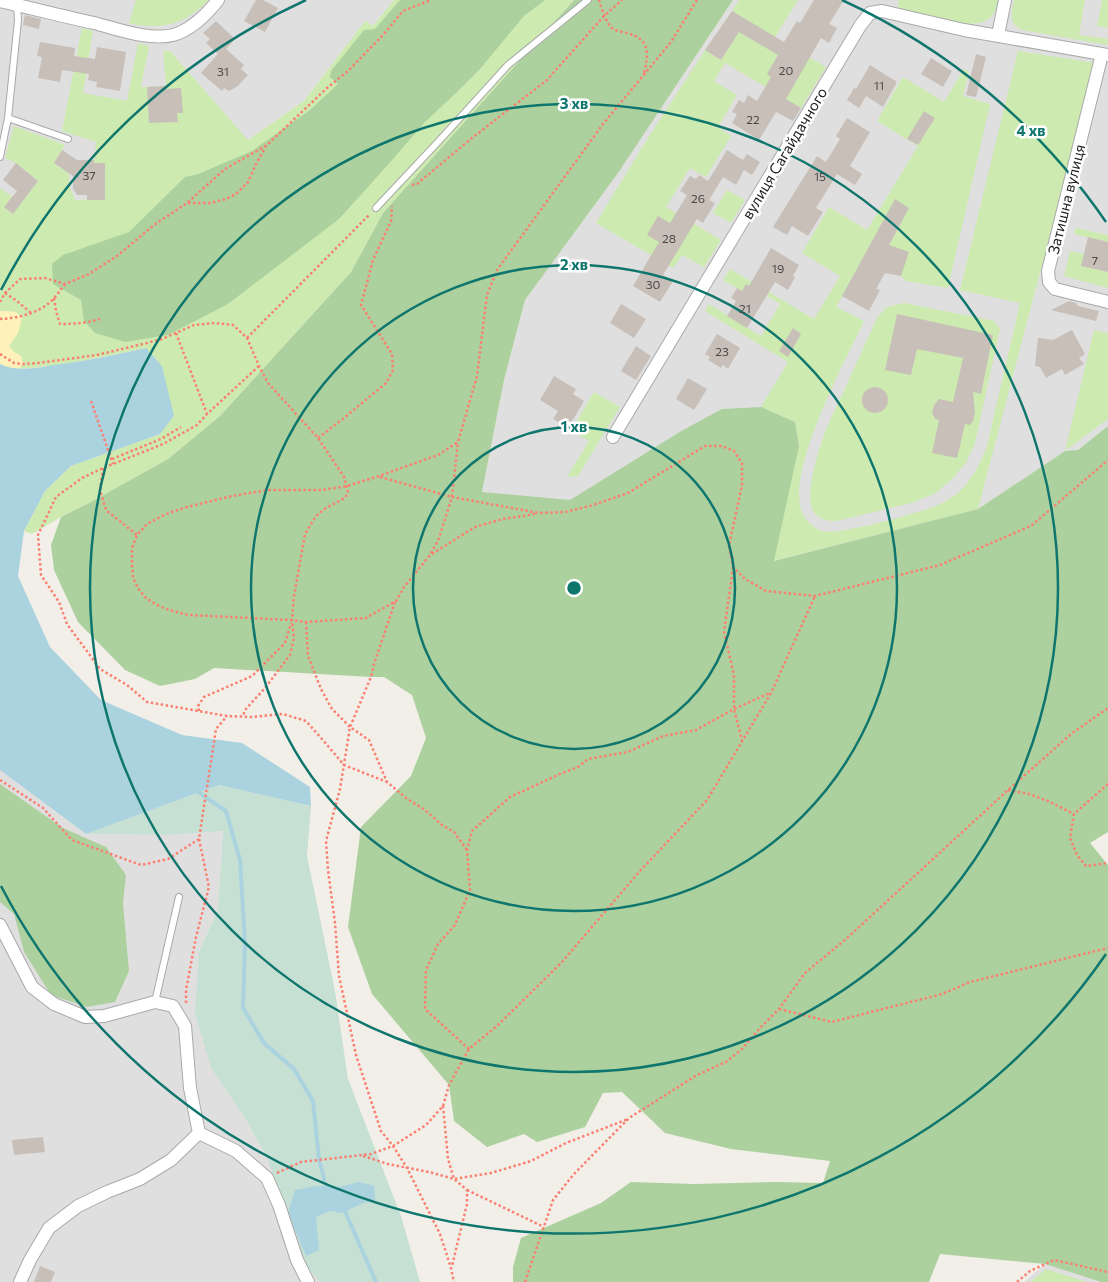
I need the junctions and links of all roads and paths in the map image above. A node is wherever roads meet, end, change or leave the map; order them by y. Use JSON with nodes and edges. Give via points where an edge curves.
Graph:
{"nodes":[{"id":1,"x":218,"y":0,"type":"edge"},
{"id":2,"x":431,"y":0,"type":"edge"},
{"id":3,"x":588,"y":0,"type":"edge"},
{"id":4,"x":599,"y":0,"type":"edge"},
{"id":5,"x":622,"y":0,"type":"edge"},
{"id":6,"x":697,"y":0,"type":"edge"},
{"id":7,"x":1005,"y":0,"type":"edge"},
{"id":8,"x":0,"y":1,"type":"edge"},
{"id":9,"x":17,"y":5,"type":"junction"},
{"id":10,"x":604,"y":16,"type":"junction"},
{"id":11,"x":998,"y":36,"type":"junction"},
{"id":12,"x":1105,"y":54,"type":"edge"},
{"id":13,"x":644,"y":74,"type":"junction"},
{"id":14,"x":8,"y":118,"type":"junction"},
{"id":15,"x":68,"y":139,"type":"dead end"},
{"id":16,"x":267,"y":145,"type":"junction"},
{"id":17,"x":0,"y":157,"type":"edge"},
{"id":18,"x":392,"y":191,"type":"junction"},
{"id":19,"x":188,"y":202,"type":"junction"},
{"id":20,"x":376,"y":208,"type":"joint"},
{"id":21,"x":64,"y":284,"type":"junction"},
{"id":22,"x":5,"y":293,"type":"junction"},
{"id":23,"x":54,"y":298,"type":"junction"},
{"id":24,"x":0,"y":302,"type":"edge"},
{"id":25,"x":1108,"y":302,"type":"edge"},
{"id":26,"x":31,"y":313,"type":"junction"},
{"id":27,"x":0,"y":319,"type":"edge"},
{"id":28,"x":100,"y":319,"type":"dead end"},
{"id":29,"x":176,"y":333,"type":"junction"},
{"id":30,"x":247,"y":338,"type":"junction"},
{"id":31,"x":0,"y":354,"type":"edge"},
{"id":32,"x":258,"y":366,"type":"junction"},
{"id":33,"x":92,"y":401,"type":"dead end"},
{"id":34,"x":207,"y":414,"type":"junction"},
{"id":35,"x":181,"y":427,"type":"dead end"},
{"id":36,"x":613,"y":437,"type":"dead end"},
{"id":37,"x":318,"y":438,"type":"junction"},
{"id":38,"x":458,"y":442,"type":"junction"},
{"id":39,"x":112,"y":459,"type":"junction"},
{"id":40,"x":1108,"y":460,"type":"edge"},
{"id":41,"x":113,"y":464,"type":"junction"},
{"id":42,"x":103,"y":468,"type":"junction"},
{"id":43,"x":378,"y":476,"type":"junction"},
{"id":44,"x":347,"y":486,"type":"junction"},
{"id":45,"x":452,"y":497,"type":"junction"},
{"id":46,"x":539,"y":513,"type":"junction"},
{"id":47,"x":137,"y":535,"type":"junction"},
{"id":48,"x":430,"y":555,"type":"junction"},
{"id":49,"x":733,"y":567,"type":"junction"},
{"id":50,"x":815,"y":596,"type":"junction"},
{"id":51,"x":396,"y":601,"type":"junction"},
{"id":52,"x":292,"y":620,"type":"junction"},
{"id":53,"x":306,"y":622,"type":"junction"},
{"id":54,"x":771,"y":693,"type":"junction"},
{"id":55,"x":1108,"y":708,"type":"edge"},
{"id":56,"x":734,"y":709,"type":"junction"},
{"id":57,"x":199,"y":711,"type":"junction"},
{"id":58,"x":227,"y":716,"type":"junction"},
{"id":59,"x":243,"y":716,"type":"junction"},
{"id":60,"x":350,"y":727,"type":"junction"},
{"id":61,"x":742,"y":742,"type":"junction"},
{"id":62,"x":344,"y":765,"type":"junction"},
{"id":63,"x":0,"y":780,"type":"edge"},
{"id":64,"x":388,"y":782,"type":"junction"},
{"id":65,"x":1108,"y":784,"type":"edge"},
{"id":66,"x":1008,"y":790,"type":"junction"},
{"id":67,"x":1074,"y":814,"type":"junction"},
{"id":68,"x":200,"y":839,"type":"junction"},
{"id":69,"x":468,"y":850,"type":"junction"},
{"id":70,"x":1108,"y":864,"type":"edge"},
{"id":71,"x":179,"y":897,"type":"dead end"},
{"id":72,"x":0,"y":926,"type":"edge"},
{"id":73,"x":1108,"y":948,"type":"edge"},
{"id":74,"x":155,"y":1002,"type":"junction"},
{"id":75,"x":779,"y":1009,"type":"junction"},
{"id":76,"x":186,"y":1026,"type":"junction"},
{"id":77,"x":469,"y":1049,"type":"junction"},
{"id":78,"x":442,"y":1106,"type":"junction"},
{"id":79,"x":629,"y":1118,"type":"junction"},
{"id":80,"x":199,"y":1133,"type":"junction"},
{"id":81,"x":393,"y":1146,"type":"junction"},
{"id":82,"x":360,"y":1155,"type":"junction"},
{"id":83,"x":406,"y":1168,"type":"junction"},
{"id":84,"x":267,"y":1178,"type":"junction"},
{"id":85,"x":454,"y":1179,"type":"junction"},
{"id":86,"x":467,"y":1190,"type":"junction"},
{"id":87,"x":544,"y":1227,"type":"junction"},
{"id":88,"x":451,"y":1268,"type":"junction"},
{"id":89,"x":1108,"y":1272,"type":"edge"},
{"id":90,"x":20,"y":1282,"type":"edge"},
{"id":91,"x":308,"y":1282,"type":"edge"},
{"id":92,"x":454,"y":1282,"type":"edge"},
{"id":93,"x":525,"y":1282,"type":"edge"},
{"id":94,"x":1017,"y":1282,"type":"edge"}],
"edges":[{"from":1,"to":9,"type":"street","via":[[188,28],[163,36],[139,34]]},
{"from":2,"to":16,"type":"path","via":[[403,11],[348,72]]},
{"from":3,"to":18,"type":"lane","via":[[508,65]]},
{"from":4,"to":10,"type":"path"},
{"from":5,"to":10,"type":"path"},
{"from":6,"to":13,"type":"path","via":[[671,42]]},
{"from":7,"to":11,"type":"street"},
{"from":8,"to":9,"type":"street"},
{"from":9,"to":14,"type":"lane"},
{"from":10,"to":13,"type":"path","via":[[613,28],[642,39],[647,48]]},
{"from":10,"to":18,"type":"path","via":[[547,80],[417,184]]},
{"from":11,"to":12,"type":"street"},
{"from":11,"to":36,"type":"street","name":"вулиця Сагайдачного","via":[[882,11],[870,12]]},
{"from":12,"to":25,"type":"street","name":"Затишна вулиця","via":[[1048,271],[1048,282],[1055,289]]},
{"from":13,"to":38,"type":"path","via":[[603,124],[497,270],[487,295],[477,376]]},
{"from":14,"to":15,"type":"lane"},
{"from":14,"to":17,"type":"lane"},
{"from":16,"to":19,"type":"path","via":[[226,168]]},
{"from":16,"to":19,"type":"path","via":[[248,182],[236,194],[210,203]]},
{"from":18,"to":20,"type":"lane"},
{"from":18,"to":37,"type":"path","via":[[391,221],[373,260],[361,305],[392,354],[393,370],[386,383]]},
{"from":19,"to":21,"type":"path","via":[[117,256],[89,274]]},
{"from":20,"to":30,"type":"path"},
{"from":21,"to":22,"type":"path","via":[[45,278],[20,279]]},
{"from":21,"to":23,"type":"path"},
{"from":22,"to":24,"type":"path"},
{"from":22,"to":26,"type":"path"},
{"from":23,"to":26,"type":"path"},
{"from":23,"to":28,"type":"path","via":[[60,324]]},
{"from":26,"to":27,"type":"path"},
{"from":29,"to":30,"type":"path","via":[[194,325],[215,323],[233,325]]},
{"from":29,"to":31,"type":"path","via":[[97,355],[38,363],[14,363]]},
{"from":29,"to":34,"type":"path"},
{"from":30,"to":32,"type":"path"},
{"from":32,"to":34,"type":"path"},
{"from":32,"to":37,"type":"path","via":[[268,383]]},
{"from":33,"to":39,"type":"path"},
{"from":34,"to":41,"type":"path","via":[[197,425],[163,444]]},
{"from":35,"to":39,"type":"path"},
{"from":37,"to":44,"type":"path"},
{"from":38,"to":43,"type":"path","via":[[438,455]]},
{"from":38,"to":45,"type":"path"},
{"from":39,"to":41,"type":"path"},
{"from":40,"to":50,"type":"path","via":[[1031,526],[940,565]]},
{"from":41,"to":42,"type":"path"},
{"from":42,"to":47,"type":"path","via":[[100,490],[106,510]]},
{"from":42,"to":57,"type":"path","via":[[82,478],[56,497],[38,535],[41,575],[59,602],[67,624],[100,669],[147,702]]},
{"from":43,"to":44,"type":"path"},
{"from":43,"to":45,"type":"path"},
{"from":44,"to":47,"type":"path","via":[[322,490],[268,490],[196,504],[166,514],[147,524]]},
{"from":44,"to":52,"type":"path","via":[[345,498],[316,516],[305,534]]},
{"from":45,"to":46,"type":"path"},
{"from":45,"to":48,"type":"path","via":[[438,541]]},
{"from":46,"to":48,"type":"path","via":[[475,527]]},
{"from":46,"to":49,"type":"path","via":[[565,512],[628,493],[705,446],[722,446],[734,451],[742,463],[742,485],[730,546]]},
{"from":47,"to":52,"type":"path","via":[[132,548],[133,578],[145,597],[155,604],[188,615]]},
{"from":48,"to":51,"type":"path"},
{"from":49,"to":50,"type":"path","via":[[745,579],[766,591]]},
{"from":49,"to":56,"type":"path","via":[[724,632],[734,675]]},
{"from":50,"to":54,"type":"path"},
{"from":51,"to":53,"type":"path","via":[[366,618]]},
{"from":51,"to":60,"type":"path","via":[[371,677]]},
{"from":52,"to":53,"type":"path"},
{"from":52,"to":57,"type":"path","via":[[285,643],[271,658],[252,676],[204,697],[198,706]]},
{"from":52,"to":59,"type":"path","via":[[294,638],[290,655]]},
{"from":53,"to":60,"type":"path","via":[[308,656],[321,689],[332,709]]},
{"from":54,"to":56,"type":"path"},
{"from":54,"to":61,"type":"path"},
{"from":55,"to":66,"type":"path","via":[[1072,734]]},
{"from":56,"to":61,"type":"path"},
{"from":56,"to":69,"type":"path","via":[[696,730],[663,736],[628,752],[588,759],[578,767],[510,798],[472,831]]},
{"from":57,"to":58,"type":"path"},
{"from":58,"to":59,"type":"path"},
{"from":58,"to":68,"type":"path","via":[[216,729]]},
{"from":59,"to":62,"type":"path","via":[[283,714],[306,721]]},
{"from":60,"to":62,"type":"path"},
{"from":60,"to":64,"type":"path","via":[[368,740]]},
{"from":61,"to":77,"type":"path","via":[[707,800],[639,872],[562,962]]},
{"from":62,"to":64,"type":"path"},
{"from":62,"to":81,"type":"path","via":[[326,841],[339,976],[356,1055],[380,1131]]},
{"from":63,"to":68,"type":"path","via":[[43,808],[72,840],[141,865],[168,859]]},
{"from":64,"to":69,"type":"path","via":[[454,832]]},
{"from":65,"to":67,"type":"path"},
{"from":66,"to":67,"type":"path","via":[[1048,801]]},
{"from":66,"to":75,"type":"path","via":[[805,973]]},
{"from":67,"to":70,"type":"path","via":[[1070,838],[1077,855],[1086,866]]},
{"from":68,"to":76,"type":"path","via":[[209,887],[186,990]]},
{"from":69,"to":77,"type":"path","via":[[470,890],[455,925],[438,944],[426,970],[425,1009]]},
{"from":71,"to":74,"type":"lane"},
{"from":72,"to":74,"type":"street","via":[[32,987],[54,1004],[85,1017],[104,1016]]},
{"from":73,"to":75,"type":"path","via":[[970,982],[942,994],[832,1022]]},
{"from":74,"to":76,"type":"street","via":[[173,1006]]},
{"from":75,"to":79,"type":"path","via":[[726,1062],[681,1084]]},
{"from":76,"to":80,"type":"street","via":[[190,1088]]},
{"from":77,"to":78,"type":"path","via":[[449,1085]]},
{"from":78,"to":81,"type":"path","via":[[426,1126]]},
{"from":78,"to":85,"type":"path","via":[[448,1158]]},
{"from":79,"to":85,"type":"path","via":[[531,1161],[491,1173]]},
{"from":79,"to":87,"type":"path","via":[[553,1200]]},
{"from":80,"to":84,"type":"street","via":[[236,1152]]},
{"from":80,"to":90,"type":"street","via":[[170,1160],[140,1179],[78,1206],[49,1228]]},
{"from":81,"to":82,"type":"path"},
{"from":81,"to":83,"type":"path"},
{"from":82,"to":83,"type":"path"},
{"from":82,"to":84,"type":"path","via":[[301,1162]]},
{"from":83,"to":85,"type":"path"},
{"from":83,"to":88,"type":"path","via":[[440,1234]]},
{"from":84,"to":91,"type":"street"},
{"from":85,"to":86,"type":"path"},
{"from":86,"to":87,"type":"path"},
{"from":86,"to":88,"type":"path","via":[[467,1204]]},
{"from":87,"to":93,"type":"path"},
{"from":88,"to":92,"type":"path"},
{"from":89,"to":94,"type":"path","via":[[1054,1260],[1030,1271]]}]}
